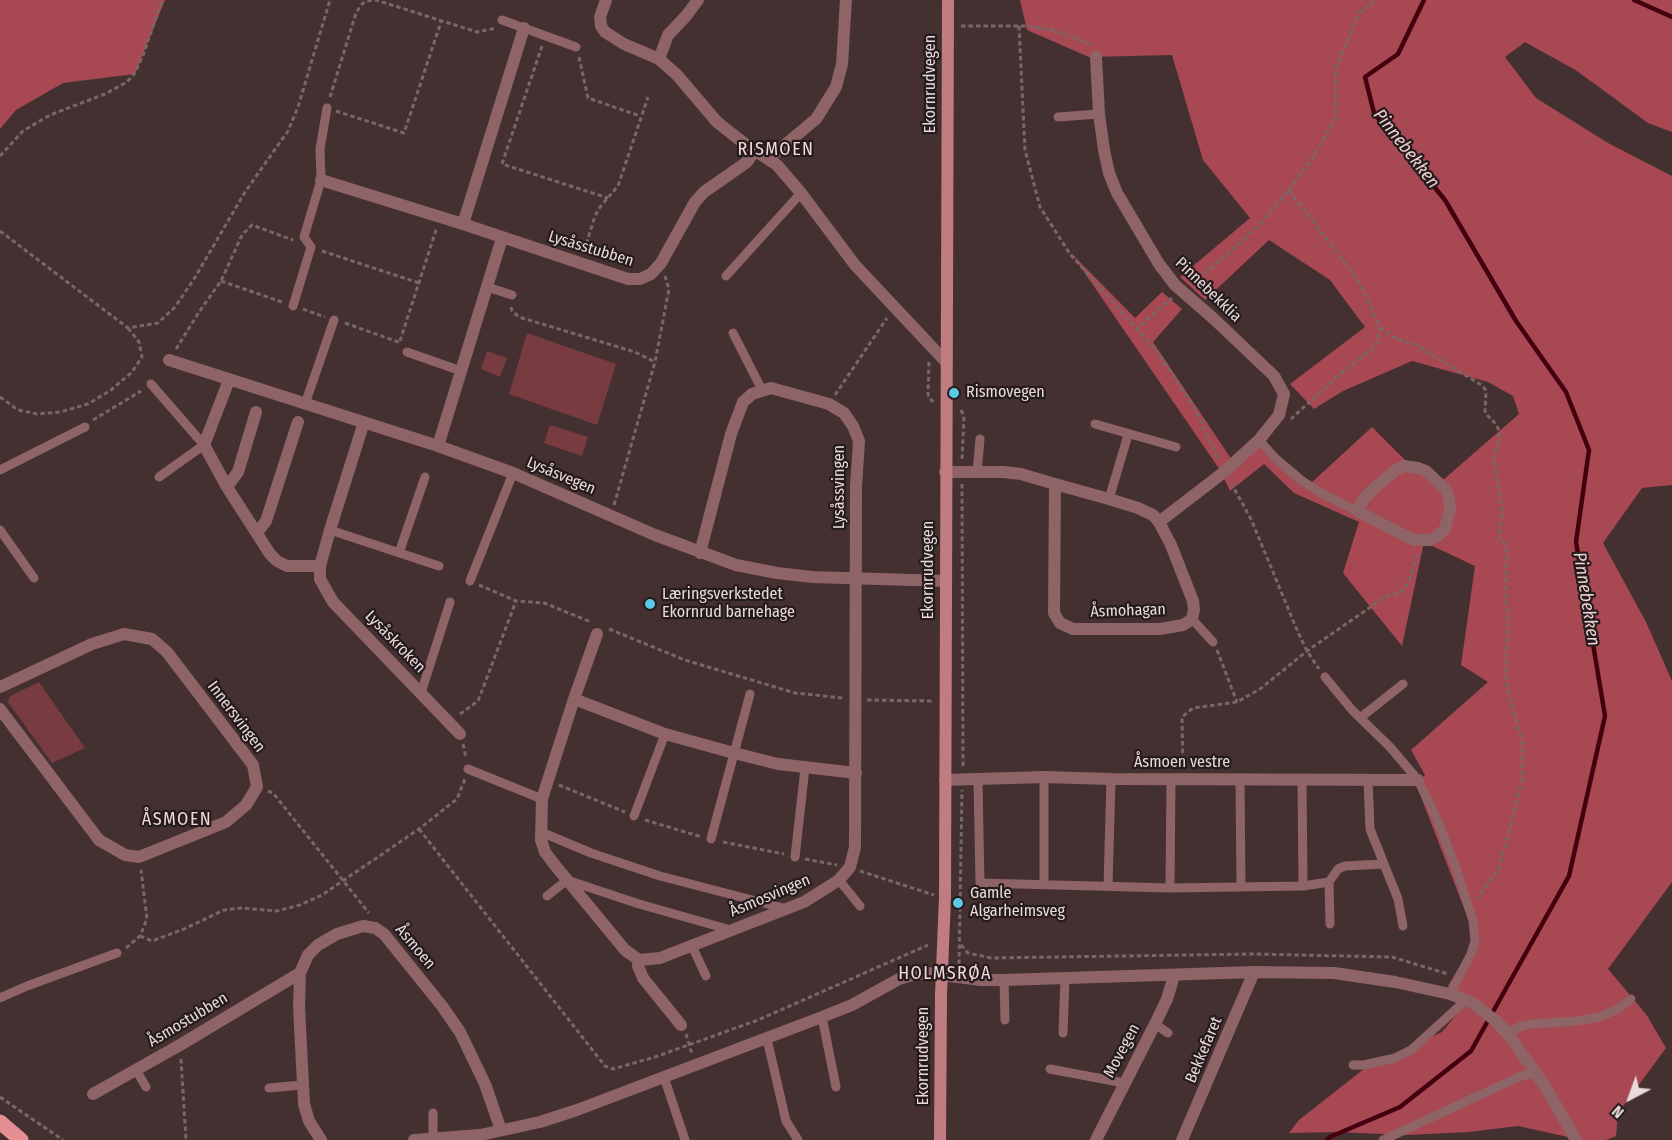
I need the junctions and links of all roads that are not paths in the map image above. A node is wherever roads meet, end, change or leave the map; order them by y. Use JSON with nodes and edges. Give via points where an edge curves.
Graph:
{"nodes":[{"id":1,"x":606,"y":0,"type":"edge"},
{"id":2,"x":698,"y":0,"type":"edge"},
{"id":3,"x":846,"y":0,"type":"edge"},
{"id":4,"x":948,"y":0,"type":"edge"},
{"id":5,"x":502,"y":20,"type":"road end"},
{"id":6,"x":524,"y":28,"type":"junction"},
{"id":7,"x":576,"y":47,"type":"road end"},
{"id":8,"x":1096,"y":57,"type":"road end"},
{"id":9,"x":659,"y":59,"type":"junction"},
{"id":10,"x":327,"y":108,"type":"road end"},
{"id":11,"x":1099,"y":114,"type":"junction"},
{"id":12,"x":1058,"y":117,"type":"dead end"},
{"id":13,"x":755,"y":150,"type":"junction"},
{"id":14,"x":768,"y":159,"type":"junction"},
{"id":15,"x":321,"y":180,"type":"junction"},
{"id":16,"x":801,"y":193,"type":"junction"},
{"id":17,"x":463,"y":224,"type":"junction"},
{"id":18,"x":502,"y":238,"type":"junction"},
{"id":19,"x":726,"y":276,"type":"dead end"},
{"id":20,"x":487,"y":286,"type":"junction"},
{"id":21,"x":512,"y":296,"type":"road end"},
{"id":22,"x":293,"y":306,"type":"road end"},
{"id":23,"x":334,"y":320,"type":"road end"},
{"id":24,"x":734,"y":333,"type":"dead end"},
{"id":25,"x":407,"y":352,"type":"road end"},
{"id":26,"x":169,"y":360,"type":"road end"},
{"id":27,"x":946,"y":362,"type":"junction"},
{"id":28,"x":461,"y":372,"type":"junction"},
{"id":29,"x":229,"y":380,"type":"junction"},
{"id":30,"x":151,"y":384,"type":"road end"},
{"id":31,"x":762,"y":390,"type":"junction"},
{"id":32,"x":305,"y":404,"type":"junction"},
{"id":33,"x":256,"y":412,"type":"dead end"},
{"id":34,"x":298,"y":422,"type":"dead end"},
{"id":35,"x":364,"y":423,"type":"junction"},
{"id":36,"x":1095,"y":424,"type":"dead end"},
{"id":37,"x":85,"y":427,"type":"road end"},
{"id":38,"x":1128,"y":435,"type":"junction"},
{"id":39,"x":981,"y":439,"type":"dead end"},
{"id":40,"x":1259,"y":440,"type":"junction"},
{"id":41,"x":204,"y":445,"type":"junction"},
{"id":42,"x":438,"y":446,"type":"junction"},
{"id":43,"x":1176,"y":447,"type":"dead end"},
{"id":44,"x":0,"y":470,"type":"edge"},
{"id":45,"x":945,"y":472,"type":"junction"},
{"id":46,"x":977,"y":472,"type":"junction"},
{"id":47,"x":513,"y":473,"type":"junction"},
{"id":48,"x":159,"y":477,"type":"dead end"},
{"id":49,"x":425,"y":477,"type":"dead end"},
{"id":50,"x":1055,"y":483,"type":"junction"},
{"id":51,"x":227,"y":487,"type":"junction"},
{"id":52,"x":1109,"y":499,"type":"junction"},
{"id":53,"x":1357,"y":511,"type":"junction"},
{"id":54,"x":1160,"y":522,"type":"junction"},
{"id":55,"x":0,"y":530,"type":"edge"},
{"id":56,"x":330,"y":530,"type":"junction"},
{"id":57,"x":257,"y":533,"type":"junction"},
{"id":58,"x":399,"y":553,"type":"junction"},
{"id":59,"x":700,"y":553,"type":"junction"},
{"id":60,"x":320,"y":566,"type":"junction"},
{"id":61,"x":439,"y":566,"type":"dead end"},
{"id":62,"x":34,"y":578,"type":"dead end"},
{"id":63,"x":857,"y":579,"type":"junction"},
{"id":64,"x":470,"y":581,"type":"road end"},
{"id":65,"x":946,"y":581,"type":"junction"},
{"id":66,"x":450,"y":602,"type":"dead end"},
{"id":67,"x":1192,"y":619,"type":"junction"},
{"id":68,"x":597,"y":634,"type":"dead end"},
{"id":69,"x":1214,"y":642,"type":"road end"},
{"id":70,"x":1325,"y":677,"type":"road end"},
{"id":71,"x":1403,"y":684,"type":"dead end"},
{"id":72,"x":0,"y":687,"type":"edge"},
{"id":73,"x":420,"y":693,"type":"junction"},
{"id":74,"x":750,"y":693,"type":"dead end"},
{"id":75,"x":574,"y":699,"type":"junction"},
{"id":76,"x":0,"y":709,"type":"edge"},
{"id":77,"x":1360,"y":718,"type":"junction"},
{"id":78,"x":460,"y":734,"type":"road end"},
{"id":79,"x":665,"y":734,"type":"junction"},
{"id":80,"x":734,"y":753,"type":"junction"},
{"id":81,"x":806,"y":768,"type":"junction"},
{"id":82,"x":468,"y":770,"type":"road end"},
{"id":83,"x":856,"y":773,"type":"junction"},
{"id":84,"x":1044,"y":777,"type":"junction"},
{"id":85,"x":978,"y":779,"type":"junction"},
{"id":86,"x":1111,"y":779,"type":"junction"},
{"id":87,"x":1177,"y":779,"type":"junction"},
{"id":88,"x":1240,"y":779,"type":"junction"},
{"id":89,"x":1302,"y":779,"type":"junction"},
{"id":90,"x":1368,"y":779,"type":"junction"},
{"id":91,"x":945,"y":780,"type":"junction"},
{"id":92,"x":1418,"y":780,"type":"junction"},
{"id":93,"x":542,"y":798,"type":"junction"},
{"id":94,"x":634,"y":816,"type":"road end"},
{"id":95,"x":541,"y":832,"type":"junction"},
{"id":96,"x":711,"y":839,"type":"road end"},
{"id":97,"x":795,"y":856,"type":"road end"},
{"id":98,"x":1384,"y":864,"type":"junction"},
{"id":99,"x":567,"y":880,"type":"junction"},
{"id":100,"x":839,"y":880,"type":"junction"},
{"id":101,"x":1329,"y":882,"type":"junction"},
{"id":102,"x":1044,"y":884,"type":"junction"},
{"id":103,"x":1108,"y":886,"type":"junction"},
{"id":104,"x":1303,"y":886,"type":"junction"},
{"id":105,"x":1241,"y":887,"type":"junction"},
{"id":106,"x":1170,"y":888,"type":"junction"},
{"id":107,"x":548,"y":896,"type":"dead end"},
{"id":108,"x":860,"y":906,"type":"dead end"},
{"id":109,"x":787,"y":909,"type":"junction"},
{"id":110,"x":1330,"y":924,"type":"dead end"},
{"id":111,"x":1404,"y":926,"type":"dead end"},
{"id":112,"x":732,"y":930,"type":"junction"},
{"id":113,"x":692,"y":946,"type":"junction"},
{"id":114,"x":117,"y":953,"type":"road end"},
{"id":115,"x":639,"y":960,"type":"junction"},
{"id":116,"x":1254,"y":972,"type":"junction"},
{"id":117,"x":300,"y":973,"type":"junction"},
{"id":118,"x":942,"y":974,"type":"junction"},
{"id":119,"x":706,"y":976,"type":"dead end"},
{"id":120,"x":1174,"y":976,"type":"junction"},
{"id":121,"x":1065,"y":979,"type":"junction"},
{"id":122,"x":1004,"y":980,"type":"junction"},
{"id":123,"x":1450,"y":994,"type":"junction"},
{"id":124,"x":0,"y":998,"type":"edge"},
{"id":125,"x":1631,"y":999,"type":"dead end"},
{"id":126,"x":1466,"y":1000,"type":"junction"},
{"id":127,"x":822,"y":1017,"type":"junction"},
{"id":128,"x":1005,"y":1020,"type":"dead end"},
{"id":129,"x":1155,"y":1024,"type":"junction"},
{"id":130,"x":681,"y":1025,"type":"road end"},
{"id":131,"x":1063,"y":1033,"type":"dead end"},
{"id":132,"x":1168,"y":1033,"type":"dead end"},
{"id":133,"x":1507,"y":1034,"type":"junction"},
{"id":134,"x":767,"y":1039,"type":"junction"},
{"id":135,"x":1353,"y":1065,"type":"dead end"},
{"id":136,"x":1050,"y":1069,"type":"dead end"},
{"id":137,"x":136,"y":1070,"type":"junction"},
{"id":138,"x":1535,"y":1072,"type":"junction"},
{"id":139,"x":664,"y":1077,"type":"junction"},
{"id":140,"x":1124,"y":1083,"type":"junction"},
{"id":141,"x":302,"y":1085,"type":"junction"},
{"id":142,"x":146,"y":1087,"type":"dead end"},
{"id":143,"x":269,"y":1088,"type":"dead end"},
{"id":144,"x":836,"y":1088,"type":"dead end"},
{"id":145,"x":93,"y":1094,"type":"dead end"},
{"id":146,"x":433,"y":1113,"type":"dead end"},
{"id":147,"x":0,"y":1122,"type":"edge"},
{"id":148,"x":502,"y":1135,"type":"edge"},
{"id":149,"x":433,"y":1139,"type":"edge"},
{"id":150,"x":464,"y":1139,"type":"edge"},
{"id":151,"x":21,"y":1140,"type":"edge"},
{"id":152,"x":321,"y":1140,"type":"edge"},
{"id":153,"x":414,"y":1140,"type":"edge"},
{"id":154,"x":685,"y":1140,"type":"edge"},
{"id":155,"x":798,"y":1140,"type":"edge"},
{"id":156,"x":940,"y":1140,"type":"edge"},
{"id":157,"x":1096,"y":1140,"type":"edge"},
{"id":158,"x":1182,"y":1140,"type":"edge"},
{"id":159,"x":1383,"y":1140,"type":"edge"},
{"id":160,"x":1576,"y":1140,"type":"edge"}],
"edges":[{"from":1,"to":9,"type":"street","via":[[600,16],[605,32]]},
{"from":2,"to":9,"type":"street","via":[[668,35]]},
{"from":3,"to":14,"type":"street","via":[[842,64],[836,87],[816,120]]},
{"from":4,"to":27,"type":"main road","name":"Ekornrudvegen"},
{"from":5,"to":6,"type":"lane"},
{"from":6,"to":7,"type":"lane"},
{"from":6,"to":17,"type":"street"},
{"from":8,"to":11,"type":"street","name":"Pinnebekklia"},
{"from":9,"to":13,"type":"street","via":[[717,122]]},
{"from":10,"to":15,"type":"lane","via":[[320,148]]},
{"from":11,"to":12,"type":"lane"},
{"from":11,"to":40,"type":"street","name":"Pinnebekklia","via":[[1109,173],[1159,264],[1181,291],[1279,383],[1284,394],[1282,410]]},
{"from":13,"to":14,"type":"street"},
{"from":13,"to":18,"type":"street","name":"Lysåsstubben","via":[[747,162],[695,202],[662,263],[640,279],[628,279]]},
{"from":14,"to":16,"type":"street"},
{"from":15,"to":17,"type":"street","name":"Lysåsstubben"},
{"from":15,"to":22,"type":"lane","via":[[304,237],[310,247]]},
{"from":16,"to":19,"type":"lane"},
{"from":16,"to":27,"type":"street","via":[[855,265]]},
{"from":17,"to":18,"type":"street","name":"Lysåsstubben"},
{"from":18,"to":20,"type":"street"},
{"from":20,"to":21,"type":"lane"},
{"from":20,"to":28,"type":"street"},
{"from":23,"to":32,"type":"lane"},
{"from":24,"to":31,"type":"lane"},
{"from":25,"to":28,"type":"lane"},
{"from":26,"to":29,"type":"street","name":"Lysåsvegen"},
{"from":27,"to":45,"type":"main road","name":"Ekornrudvegen"},
{"from":28,"to":42,"type":"street"},
{"from":29,"to":32,"type":"street","name":"Lysåsvegen"},
{"from":29,"to":41,"type":"street"},
{"from":30,"to":41,"type":"lane"},
{"from":31,"to":59,"type":"street","via":[[743,402],[738,413]]},
{"from":31,"to":63,"type":"street","name":"Lysåssvingen","via":[[771,388],[829,404],[844,413],[853,426],[858,441]]},
{"from":32,"to":35,"type":"street","name":"Lysåsvegen"},
{"from":33,"to":51,"type":"street","via":[[238,472]]},
{"from":34,"to":57,"type":"street","via":[[266,521]]},
{"from":35,"to":42,"type":"street","name":"Lysåsvegen"},
{"from":35,"to":56,"type":"street"},
{"from":36,"to":38,"type":"lane"},
{"from":37,"to":44,"type":"lane"},
{"from":38,"to":43,"type":"lane"},
{"from":38,"to":52,"type":"lane"},
{"from":39,"to":46,"type":"lane"},
{"from":40,"to":53,"type":"lane","via":[[1301,480]]},
{"from":40,"to":54,"type":"street","name":"Pinnebekklia"},
{"from":41,"to":48,"type":"lane"},
{"from":41,"to":51,"type":"street"},
{"from":42,"to":47,"type":"street","name":"Lysåsvegen"},
{"from":45,"to":46,"type":"street"},
{"from":45,"to":65,"type":"main road","name":"Ekornrudvegen"},
{"from":46,"to":50,"type":"street","via":[[1021,474]]},
{"from":47,"to":59,"type":"street","name":"Lysåsvegen"},
{"from":47,"to":64,"type":"lane"},
{"from":49,"to":58,"type":"lane"},
{"from":50,"to":52,"type":"street"},
{"from":50,"to":67,"type":"street","name":"Åsmohagan","via":[[1054,613],[1059,623],[1073,629],[1160,629],[1183,625]]},
{"from":51,"to":57,"type":"street"},
{"from":52,"to":54,"type":"street","via":[[1138,508]]},
{"from":53,"to":53,"type":"street","via":[[1422,541],[1445,529],[1450,509],[1446,490],[1426,471],[1404,466],[1365,497]]},
{"from":54,"to":67,"type":"street","via":[[1193,601]]},
{"from":55,"to":62,"type":"lane"},
{"from":56,"to":58,"type":"lane"},
{"from":56,"to":60,"type":"street"},
{"from":57,"to":60,"type":"street","via":[[277,561],[287,566]]},
{"from":58,"to":61,"type":"lane"},
{"from":59,"to":63,"type":"street","name":"Lysåsvegen","via":[[777,573]]},
{"from":60,"to":73,"type":"street","name":"Lysåskroken","via":[[320,579],[333,602]]},
{"from":63,"to":65,"type":"street","name":"Lysåsvegen"},
{"from":63,"to":83,"type":"street"},
{"from":65,"to":91,"type":"main road","name":"Ekornrudvegen"},
{"from":66,"to":73,"type":"lane"},
{"from":67,"to":69,"type":"lane"},
{"from":68,"to":75,"type":"street"},
{"from":70,"to":77,"type":"lane"},
{"from":71,"to":77,"type":"lane"},
{"from":72,"to":76,"type":"street","name":"Innersvingen","via":[[92,644],[124,634],[152,639],[167,652],[253,765],[257,787],[246,805],[226,822],[139,857],[124,855],[99,840]]},
{"from":73,"to":78,"type":"street","name":"Lysåskroken"},
{"from":74,"to":80,"type":"lane"},
{"from":75,"to":79,"type":"street"},
{"from":75,"to":93,"type":"street"},
{"from":77,"to":92,"type":"lane"},
{"from":79,"to":80,"type":"street"},
{"from":79,"to":94,"type":"lane"},
{"from":80,"to":81,"type":"street"},
{"from":80,"to":96,"type":"lane"},
{"from":81,"to":83,"type":"street"},
{"from":81,"to":97,"type":"lane"},
{"from":82,"to":93,"type":"lane"},
{"from":83,"to":100,"type":"street","name":"Åsmosvingen","via":[[855,848],[850,867]]},
{"from":84,"to":85,"type":"street","name":"Åsmoen vestre"},
{"from":84,"to":86,"type":"street","name":"Åsmoen vestre"},
{"from":84,"to":102,"type":"lane"},
{"from":85,"to":91,"type":"street","name":"Åsmoen vestre"},
{"from":85,"to":102,"type":"lane","via":[[980,883]]},
{"from":86,"to":87,"type":"street","name":"Åsmoen vestre"},
{"from":86,"to":103,"type":"lane"},
{"from":87,"to":88,"type":"street","name":"Åsmoen vestre"},
{"from":87,"to":106,"type":"lane"},
{"from":88,"to":89,"type":"street","name":"Åsmoen vestre"},
{"from":88,"to":105,"type":"lane"},
{"from":89,"to":90,"type":"street","name":"Åsmoen vestre"},
{"from":89,"to":104,"type":"lane"},
{"from":90,"to":92,"type":"street","name":"Åsmoen vestre"},
{"from":90,"to":98,"type":"lane","via":[[1371,829]]},
{"from":91,"to":118,"type":"main road","name":"Ekornrudvegen"},
{"from":92,"to":123,"type":"lane","via":[[1452,858],[1470,911],[1475,941]]},
{"from":93,"to":95,"type":"street"},
{"from":95,"to":99,"type":"street","via":[[545,852]]},
{"from":95,"to":109,"type":"lane","via":[[660,876]]},
{"from":98,"to":101,"type":"lane","via":[[1345,866]]},
{"from":98,"to":111,"type":"lane"},
{"from":99,"to":107,"type":"lane"},
{"from":99,"to":112,"type":"lane"},
{"from":99,"to":115,"type":"street","via":[[625,950]]},
{"from":100,"to":108,"type":"lane"},
{"from":100,"to":109,"type":"street","name":"Åsmosvingen"},
{"from":101,"to":104,"type":"lane"},
{"from":101,"to":110,"type":"lane"},
{"from":102,"to":103,"type":"lane"},
{"from":103,"to":106,"type":"lane"},
{"from":104,"to":105,"type":"lane"},
{"from":105,"to":106,"type":"lane"},
{"from":109,"to":112,"type":"street","name":"Åsmosvingen"},
{"from":112,"to":113,"type":"street","name":"Åsmosvingen"},
{"from":113,"to":115,"type":"street","name":"Åsmosvingen","via":[[660,958]]},
{"from":113,"to":119,"type":"lane"},
{"from":114,"to":124,"type":"lane"},
{"from":115,"to":130,"type":"street","via":[[643,978]]},
{"from":116,"to":120,"type":"street"},
{"from":116,"to":123,"type":"street","via":[[1334,973]]},
{"from":116,"to":158,"type":"street","name":"Bekkefaret"},
{"from":117,"to":137,"type":"street","name":"Åsmostubben"},
{"from":117,"to":141,"type":"street","name":"Åsmoen"},
{"from":117,"to":148,"type":"street","name":"Åsmoen","via":[[312,950],[337,934],[363,926],[375,928],[393,945],[460,1032],[485,1084]]},
{"from":118,"to":122,"type":"street"},
{"from":118,"to":127,"type":"street","via":[[927,973],[899,980]]},
{"from":118,"to":156,"type":"main road","name":"Ekornrudvegen"},
{"from":120,"to":121,"type":"street"},
{"from":120,"to":129,"type":"street","name":"Movegen"},
{"from":121,"to":122,"type":"street"},
{"from":121,"to":131,"type":"lane"},
{"from":122,"to":128,"type":"lane"},
{"from":123,"to":126,"type":"street"},
{"from":125,"to":133,"type":"lane","via":[[1600,1017],[1532,1024]]},
{"from":126,"to":133,"type":"street"},
{"from":126,"to":135,"type":"lane","via":[[1411,1050],[1395,1058]]},
{"from":127,"to":134,"type":"street"},
{"from":127,"to":144,"type":"lane"},
{"from":129,"to":132,"type":"lane"},
{"from":129,"to":140,"type":"street","name":"Movegen"},
{"from":133,"to":138,"type":"street"},
{"from":134,"to":139,"type":"street"},
{"from":134,"to":155,"type":"lane","via":[[786,1121]]},
{"from":136,"to":140,"type":"lane"},
{"from":137,"to":142,"type":"lane"},
{"from":137,"to":145,"type":"street","name":"Åsmostubben"},
{"from":138,"to":159,"type":"lane"},
{"from":138,"to":160,"type":"street"},
{"from":139,"to":148,"type":"street"},
{"from":139,"to":154,"type":"lane"},
{"from":140,"to":157,"type":"street","name":"Movegen"},
{"from":141,"to":143,"type":"lane"},
{"from":141,"to":152,"type":"street","name":"Åsmoen","via":[[309,1121]]},
{"from":146,"to":149,"type":"lane"},
{"from":147,"to":151,"type":"main road"},
{"from":148,"to":150,"type":"street"},
{"from":149,"to":150,"type":"street"},
{"from":149,"to":153,"type":"street"}]}
